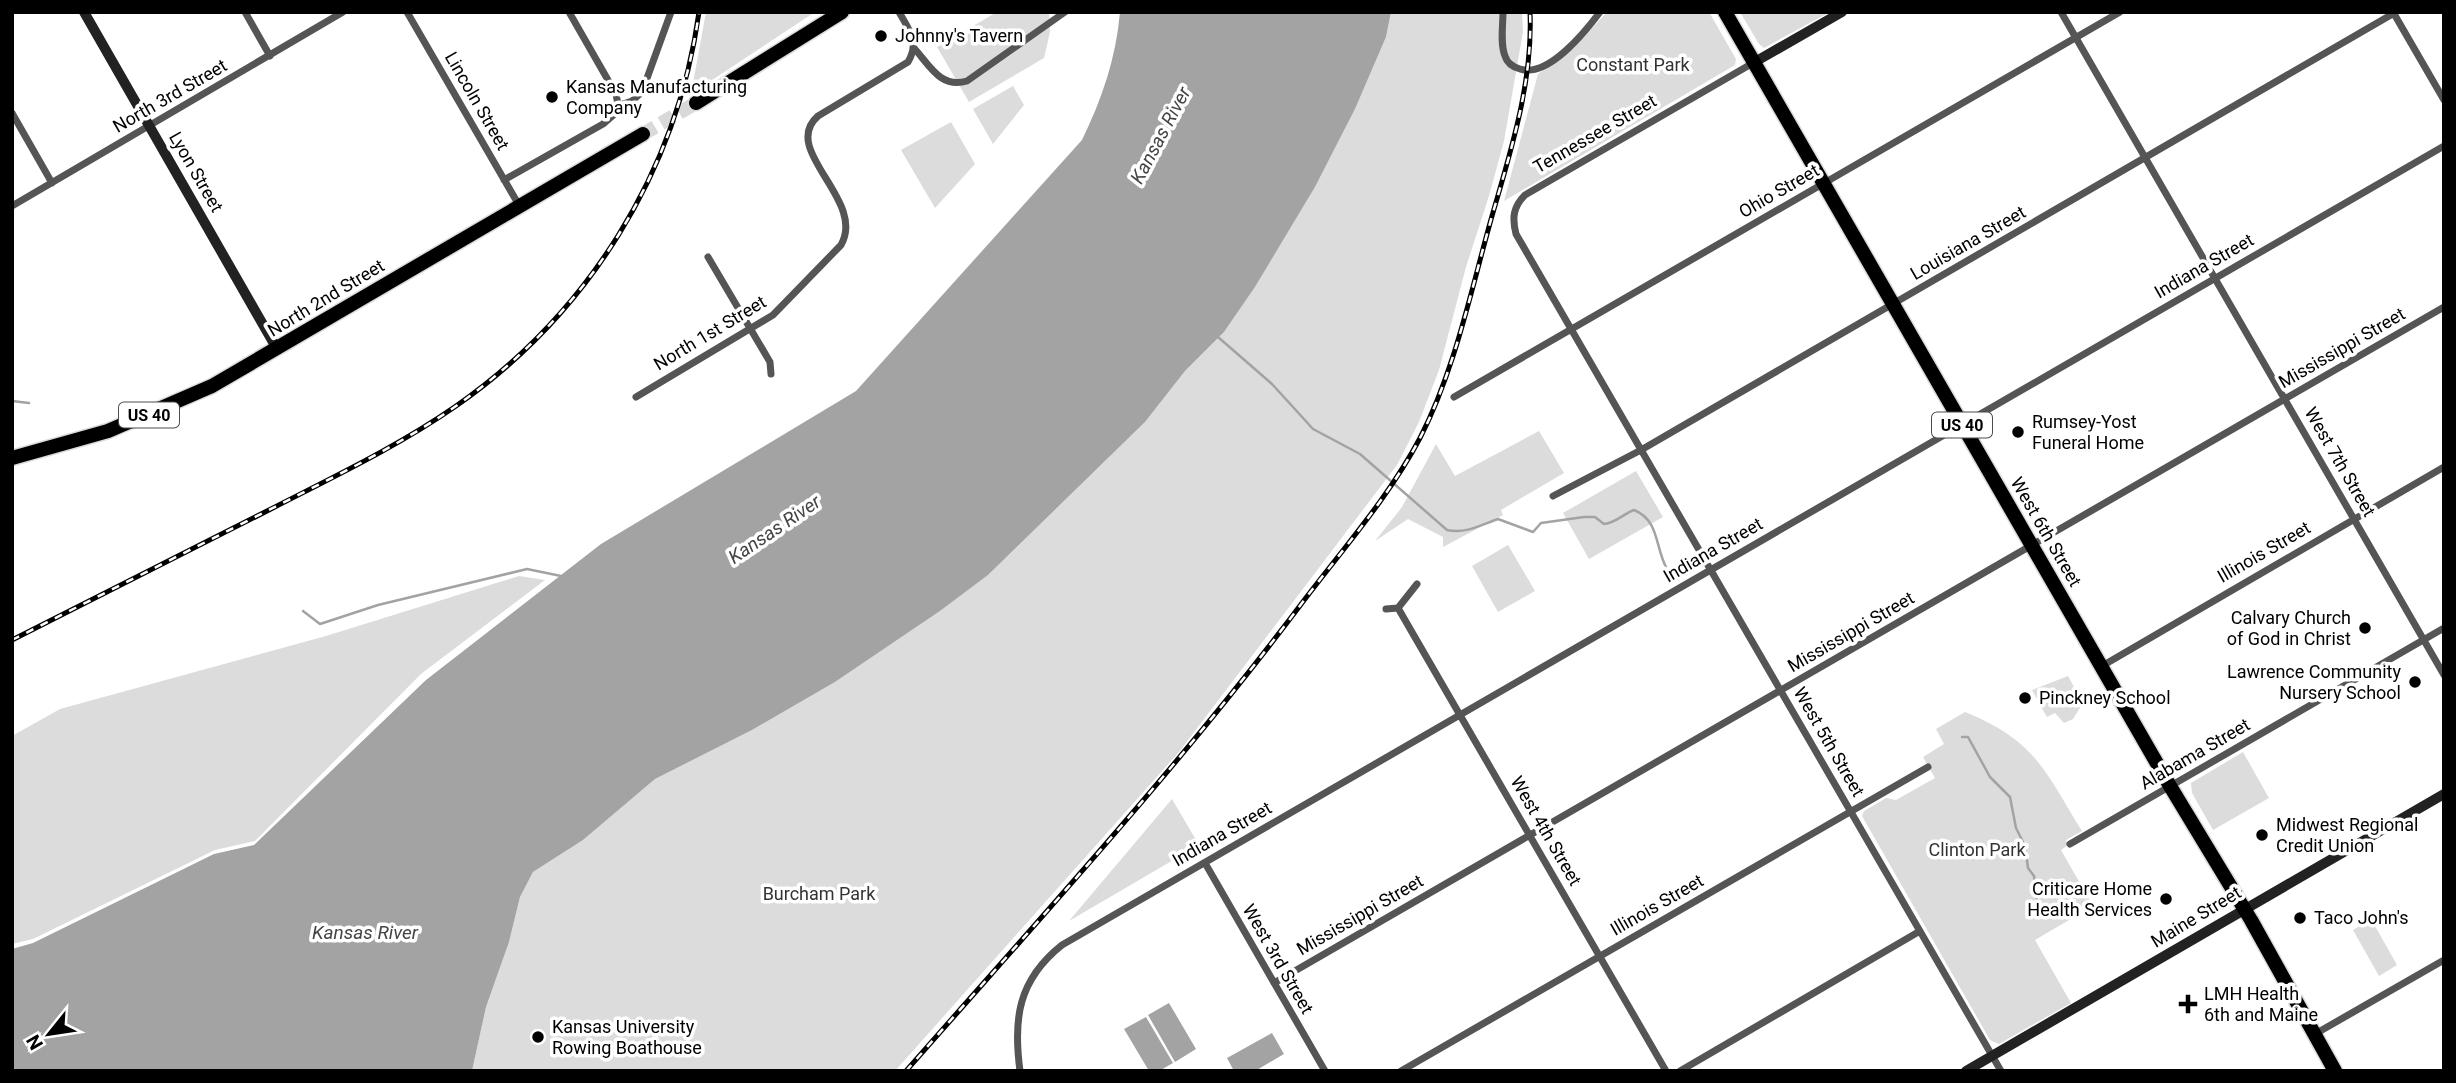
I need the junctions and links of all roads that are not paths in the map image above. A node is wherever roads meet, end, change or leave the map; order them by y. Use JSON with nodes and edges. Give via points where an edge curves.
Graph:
{"nodes":[{"id":1,"x":83,"y":12,"type":"edge"},
{"id":2,"x":245,"y":12,"type":"edge"},
{"id":3,"x":343,"y":12,"type":"edge"},
{"id":4,"x":407,"y":12,"type":"edge"},
{"id":5,"x":569,"y":12,"type":"edge"},
{"id":6,"x":671,"y":12,"type":"edge"},
{"id":7,"x":842,"y":12,"type":"edge"},
{"id":8,"x":899,"y":12,"type":"edge"},
{"id":9,"x":1065,"y":12,"type":"edge"},
{"id":10,"x":1503,"y":12,"type":"edge"},
{"id":11,"x":1600,"y":12,"type":"edge"},
{"id":12,"x":1725,"y":12,"type":"edge"},
{"id":13,"x":1842,"y":12,"type":"edge"},
{"id":14,"x":2061,"y":12,"type":"edge"},
{"id":15,"x":2120,"y":12,"type":"edge"},
{"id":16,"x":2394,"y":13,"type":"edge"},
{"id":17,"x":2075,"y":38,"type":"junction"},
{"id":18,"x":914,"y":48,"type":"junction"},
{"id":19,"x":270,"y":56,"type":"junction"},
{"id":20,"x":1753,"y":63,"type":"junction"},
{"id":21,"x":2444,"y":100,"type":"edge"},
{"id":22,"x":696,"y":103,"type":"tunnel mouth"},
{"id":23,"x":620,"y":105,"type":"junction"},
{"id":24,"x":12,"y":113,"type":"edge"},
{"id":25,"x":149,"y":127,"type":"junction"},
{"id":26,"x":643,"y":134,"type":"tunnel mouth"},
{"id":27,"x":2444,"y":146,"type":"edge"},
{"id":28,"x":2146,"y":158,"type":"junction"},
{"id":29,"x":504,"y":180,"type":"junction"},
{"id":30,"x":52,"y":183,"type":"junction"},
{"id":31,"x":1823,"y":184,"type":"junction"},
{"id":32,"x":12,"y":206,"type":"edge"},
{"id":33,"x":520,"y":206,"type":"junction"},
{"id":34,"x":1515,"y":208,"type":"joint"},
{"id":35,"x":708,"y":257,"type":"dead end"},
{"id":36,"x":2215,"y":277,"type":"junction"},
{"id":37,"x":1892,"y":304,"type":"junction"},
{"id":38,"x":2444,"y":307,"type":"edge"},
{"id":39,"x":751,"y":329,"type":"junction"},
{"id":40,"x":1572,"y":329,"type":"junction"},
{"id":41,"x":277,"y":349,"type":"junction"},
{"id":42,"x":771,"y":374,"type":"dead end"},
{"id":43,"x":636,"y":397,"type":"dead end"},
{"id":44,"x":1454,"y":397,"type":"dead end"},
{"id":45,"x":2285,"y":399,"type":"junction"},
{"id":46,"x":1962,"y":425,"type":"junction"},
{"id":47,"x":1641,"y":450,"type":"junction"},
{"id":48,"x":12,"y":458,"type":"edge"},
{"id":49,"x":2444,"y":467,"type":"edge"},
{"id":50,"x":1553,"y":496,"type":"dead end"},
{"id":51,"x":2355,"y":519,"type":"junction"},
{"id":52,"x":2032,"y":545,"type":"junction"},
{"id":53,"x":1711,"y":569,"type":"junction"},
{"id":54,"x":1417,"y":584,"type":"dead end"},
{"id":55,"x":1398,"y":608,"type":"junction"},
{"id":56,"x":1386,"y":609,"type":"dead end"},
{"id":57,"x":2444,"y":628,"type":"edge"},
{"id":58,"x":2424,"y":640,"type":"junction"},
{"id":59,"x":2102,"y":666,"type":"junction"},
{"id":60,"x":2444,"y":675,"type":"edge"},
{"id":61,"x":1781,"y":691,"type":"junction"},
{"id":62,"x":1461,"y":715,"type":"junction"},
{"id":63,"x":1927,"y":767,"type":"dead end"},
{"id":64,"x":2170,"y":786,"type":"junction"},
{"id":65,"x":2444,"y":794,"type":"edge"},
{"id":66,"x":1851,"y":811,"type":"junction"},
{"id":67,"x":1530,"y":836,"type":"junction"},
{"id":68,"x":2070,"y":844,"type":"dead end"},
{"id":69,"x":1205,"y":863,"type":"junction"},
{"id":70,"x":2244,"y":908,"type":"junction"},
{"id":71,"x":1920,"y":931,"type":"junction"},
{"id":72,"x":1600,"y":956,"type":"junction"},
{"id":73,"x":2444,"y":960,"type":"edge"},
{"id":74,"x":1274,"y":983,"type":"junction"},
{"id":75,"x":2315,"y":1034,"type":"junction"},
{"id":76,"x":1992,"y":1056,"type":"junction"},
{"id":77,"x":1020,"y":1071,"type":"edge"},
{"id":78,"x":1325,"y":1071,"type":"edge"},
{"id":79,"x":1401,"y":1071,"type":"edge"},
{"id":80,"x":1666,"y":1071,"type":"edge"},
{"id":81,"x":1679,"y":1071,"type":"edge"},
{"id":82,"x":1966,"y":1071,"type":"edge"},
{"id":83,"x":2001,"y":1071,"type":"edge"},
{"id":84,"x":2335,"y":1071,"type":"edge"}],
"edges":[{"from":1,"to":25,"type":"street","name":"Lyon Street"},
{"from":2,"to":19,"type":"street"},
{"from":3,"to":19,"type":"street","name":"North 3rd Street"},
{"from":4,"to":29,"type":"street","name":"Lincoln Street"},
{"from":5,"to":23,"type":"street"},
{"from":6,"to":23,"type":"street","via":[[642,92]]},
{"from":7,"to":22,"type":"highway"},
{"from":8,"to":18,"type":"street","via":[[914,37]]},
{"from":9,"to":18,"type":"street","via":[[967,82],[955,85],[944,82]]},
{"from":10,"to":11,"type":"street","via":[[1504,55],[1512,66],[1526,71],[1553,61]]},
{"from":12,"to":20,"type":"highway","name":"West 6th Street","number":"US 40"},
{"from":13,"to":20,"type":"street","name":"Tennessee Street"},
{"from":14,"to":17,"type":"street","name":"West 7th Street"},
{"from":15,"to":17,"type":"street","name":"Ohio Street"},
{"from":16,"to":21,"type":"street"},
{"from":16,"to":28,"type":"street","name":"Louisiana Street"},
{"from":17,"to":28,"type":"street","name":"West 7th Street"},
{"from":17,"to":31,"type":"street","name":"Ohio Street"},
{"from":18,"to":39,"type":"street","name":"North 1st Street","via":[[901,68],[818,116],[808,130],[808,146],[844,211],[846,237],[780,309]]},
{"from":19,"to":25,"type":"street","name":"North 3rd Street"},
{"from":20,"to":31,"type":"highway","name":"West 6th Street","number":"US 40"},
{"from":20,"to":34,"type":"street","name":"Tennessee Street","via":[[1525,195]]},
{"from":23,"to":29,"type":"street","via":[[603,124]]},
{"from":24,"to":30,"type":"street"},
{"from":25,"to":30,"type":"street","name":"North 3rd Street"},
{"from":25,"to":41,"type":"street","name":"Lyon Street"},
{"from":26,"to":33,"type":"highway","name":"North 2nd Street","number":"US 40"},
{"from":27,"to":36,"type":"street","name":"Indiana Street"},
{"from":28,"to":36,"type":"street","name":"West 7th Street"},
{"from":28,"to":37,"type":"street","name":"Louisiana Street"},
{"from":29,"to":33,"type":"street","name":"Lincoln Street"},
{"from":30,"to":32,"type":"street","name":"North 3rd Street"},
{"from":31,"to":37,"type":"highway","name":"West 6th Street","number":"US 40"},
{"from":31,"to":40,"type":"street","name":"Ohio Street"},
{"from":33,"to":41,"type":"highway","name":"North 2nd Street","number":"US 40"},
{"from":34,"to":40,"type":"street","name":"West 5th Street","via":[[1516,234]]},
{"from":35,"to":39,"type":"street"},
{"from":36,"to":45,"type":"street","name":"West 7th Street"},
{"from":36,"to":46,"type":"street","name":"Indiana Street"},
{"from":37,"to":46,"type":"highway","name":"West 6th Street","number":"US 40"},
{"from":37,"to":47,"type":"street","name":"Louisiana Street"},
{"from":38,"to":45,"type":"street","name":"Mississippi Street"},
{"from":39,"to":42,"type":"street","via":[[770,362]]},
{"from":39,"to":43,"type":"street","name":"North 1st Street"},
{"from":40,"to":44,"type":"street","name":"Ohio Street"},
{"from":40,"to":47,"type":"street","name":"West 5th Street"},
{"from":41,"to":48,"type":"highway","name":"North 2nd Street","number":"US 40","via":[[148,415]]},
{"from":45,"to":51,"type":"street","name":"West 7th Street"},
{"from":45,"to":52,"type":"street","name":"Mississippi Street"},
{"from":46,"to":52,"type":"highway","name":"West 6th Street","number":"US 40"},
{"from":46,"to":53,"type":"street","name":"Indiana Street"},
{"from":47,"to":50,"type":"street","name":"Louisiana Street"},
{"from":47,"to":53,"type":"street","name":"West 5th Street"},
{"from":49,"to":51,"type":"street","name":"Illinois Street"},
{"from":51,"to":58,"type":"street","name":"West 7th Street"},
{"from":51,"to":59,"type":"street","name":"Illinois Street"},
{"from":52,"to":59,"type":"highway","name":"West 6th Street","number":"US 40"},
{"from":52,"to":61,"type":"street","name":"Mississippi Street"},
{"from":53,"to":61,"type":"street","name":"West 5th Street"},
{"from":53,"to":62,"type":"street","name":"Indiana Street"},
{"from":54,"to":55,"type":"street"},
{"from":55,"to":56,"type":"street"},
{"from":55,"to":62,"type":"street","name":"West 4th Street"},
{"from":57,"to":58,"type":"street","name":"Alabama Street"},
{"from":58,"to":60,"type":"street","name":"West 7th Street"},
{"from":58,"to":64,"type":"street","name":"Alabama Street"},
{"from":59,"to":64,"type":"highway","name":"West 6th Street","number":"US 40"},
{"from":61,"to":66,"type":"street","name":"West 5th Street"},
{"from":61,"to":67,"type":"street","name":"Mississippi Street"},
{"from":62,"to":67,"type":"street","name":"West 4th Street"},
{"from":62,"to":69,"type":"street","name":"Indiana Street"},
{"from":63,"to":66,"type":"street","name":"Illinois Street"},
{"from":64,"to":68,"type":"street","name":"Alabama Street"},
{"from":64,"to":70,"type":"highway","name":"West 6th Street","number":"US 40"},
{"from":65,"to":70,"type":"street","name":"Maine Street"},
{"from":66,"to":71,"type":"street","name":"West 5th Street"},
{"from":66,"to":72,"type":"street","name":"Illinois Street"},
{"from":67,"to":72,"type":"street","name":"West 4th Street"},
{"from":67,"to":74,"type":"street","name":"Mississippi Street"},
{"from":69,"to":74,"type":"street","name":"West 3rd Street"},
{"from":69,"to":77,"type":"street","name":"Indiana Street","via":[[1062,945],[1037,970],[1020,1004]]},
{"from":70,"to":75,"type":"highway","name":"West 6th Street","number":"US 40"},
{"from":70,"to":76,"type":"street","name":"Maine Street"},
{"from":71,"to":76,"type":"street","name":"West 5th Street"},
{"from":71,"to":81,"type":"street"},
{"from":72,"to":79,"type":"street","name":"Illinois Street"},
{"from":72,"to":80,"type":"street","name":"West 4th Street"},
{"from":73,"to":75,"type":"street"},
{"from":74,"to":78,"type":"street","name":"West 3rd Street"},
{"from":75,"to":84,"type":"highway","name":"West 6th Street","number":"US 40"},
{"from":76,"to":82,"type":"street","name":"Maine Street"},
{"from":76,"to":83,"type":"street","name":"West 5th Street"}]}
